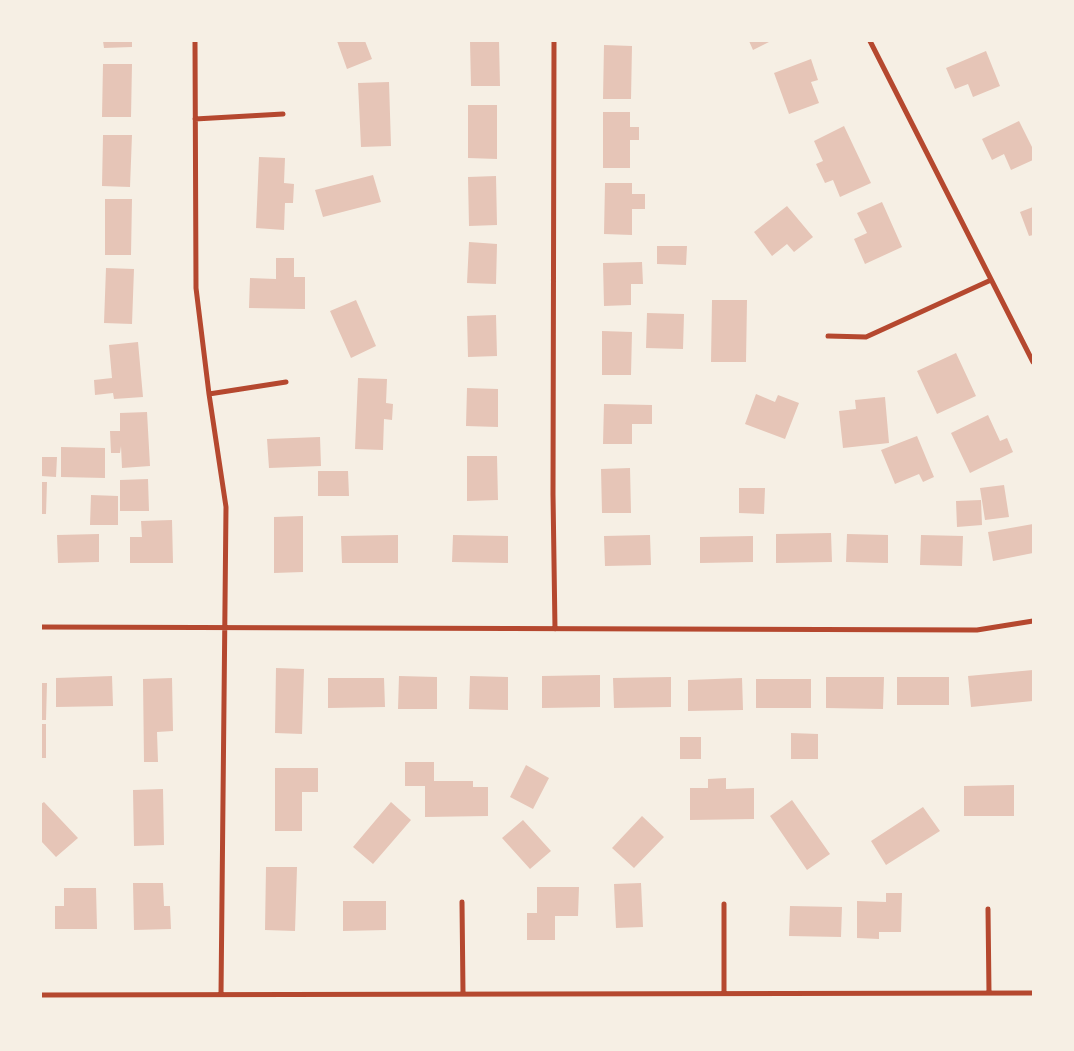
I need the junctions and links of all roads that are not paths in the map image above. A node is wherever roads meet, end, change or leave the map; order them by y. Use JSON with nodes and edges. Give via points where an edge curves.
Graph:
{"nodes":[{"id":1,"x":195,"y":41,"type":"edge"},
{"id":2,"x":554,"y":41,"type":"edge"},
{"id":3,"x":870,"y":41,"type":"edge"},
{"id":4,"x":283,"y":114,"type":"dead end"},
{"id":5,"x":195,"y":119,"type":"junction"},
{"id":6,"x":990,"y":280,"type":"junction"},
{"id":7,"x":828,"y":336,"type":"dead end"},
{"id":8,"x":1033,"y":362,"type":"edge"},
{"id":9,"x":286,"y":382,"type":"dead end"},
{"id":10,"x":209,"y":394,"type":"junction"},
{"id":11,"x":1033,"y":621,"type":"edge"},
{"id":12,"x":41,"y":627,"type":"edge"},
{"id":13,"x":225,"y":628,"type":"junction"},
{"id":14,"x":555,"y":629,"type":"junction"},
{"id":15,"x":462,"y":902,"type":"dead end"},
{"id":16,"x":724,"y":904,"type":"dead end"},
{"id":17,"x":988,"y":910,"type":"dead end"},
{"id":18,"x":1033,"y":992,"type":"edge"},
{"id":19,"x":464,"y":993,"type":"junction"},
{"id":20,"x":724,"y":993,"type":"junction"},
{"id":21,"x":989,"y":993,"type":"junction"},
{"id":22,"x":221,"y":994,"type":"junction"},
{"id":23,"x":41,"y":995,"type":"edge"}],
"edges":[{"from":1,"to":5,"type":"street"},
{"from":2,"to":14,"type":"street"},
{"from":3,"to":6,"type":"street"},
{"from":4,"to":5,"type":"street"},
{"from":5,"to":10,"type":"street","via":[[196,288]]},
{"from":6,"to":7,"type":"street","via":[[866,337]]},
{"from":6,"to":8,"type":"street"},
{"from":9,"to":10,"type":"street"},
{"from":10,"to":13,"type":"street","via":[[226,507]]},
{"from":11,"to":14,"type":"street","via":[[977,630]]},
{"from":12,"to":13,"type":"street"},
{"from":13,"to":14,"type":"street"},
{"from":13,"to":22,"type":"street"},
{"from":15,"to":19,"type":"street"},
{"from":16,"to":20,"type":"street"},
{"from":17,"to":21,"type":"street"},
{"from":18,"to":21,"type":"street"},
{"from":19,"to":20,"type":"street"},
{"from":19,"to":22,"type":"street"},
{"from":20,"to":21,"type":"street"},
{"from":22,"to":23,"type":"street"}]}
